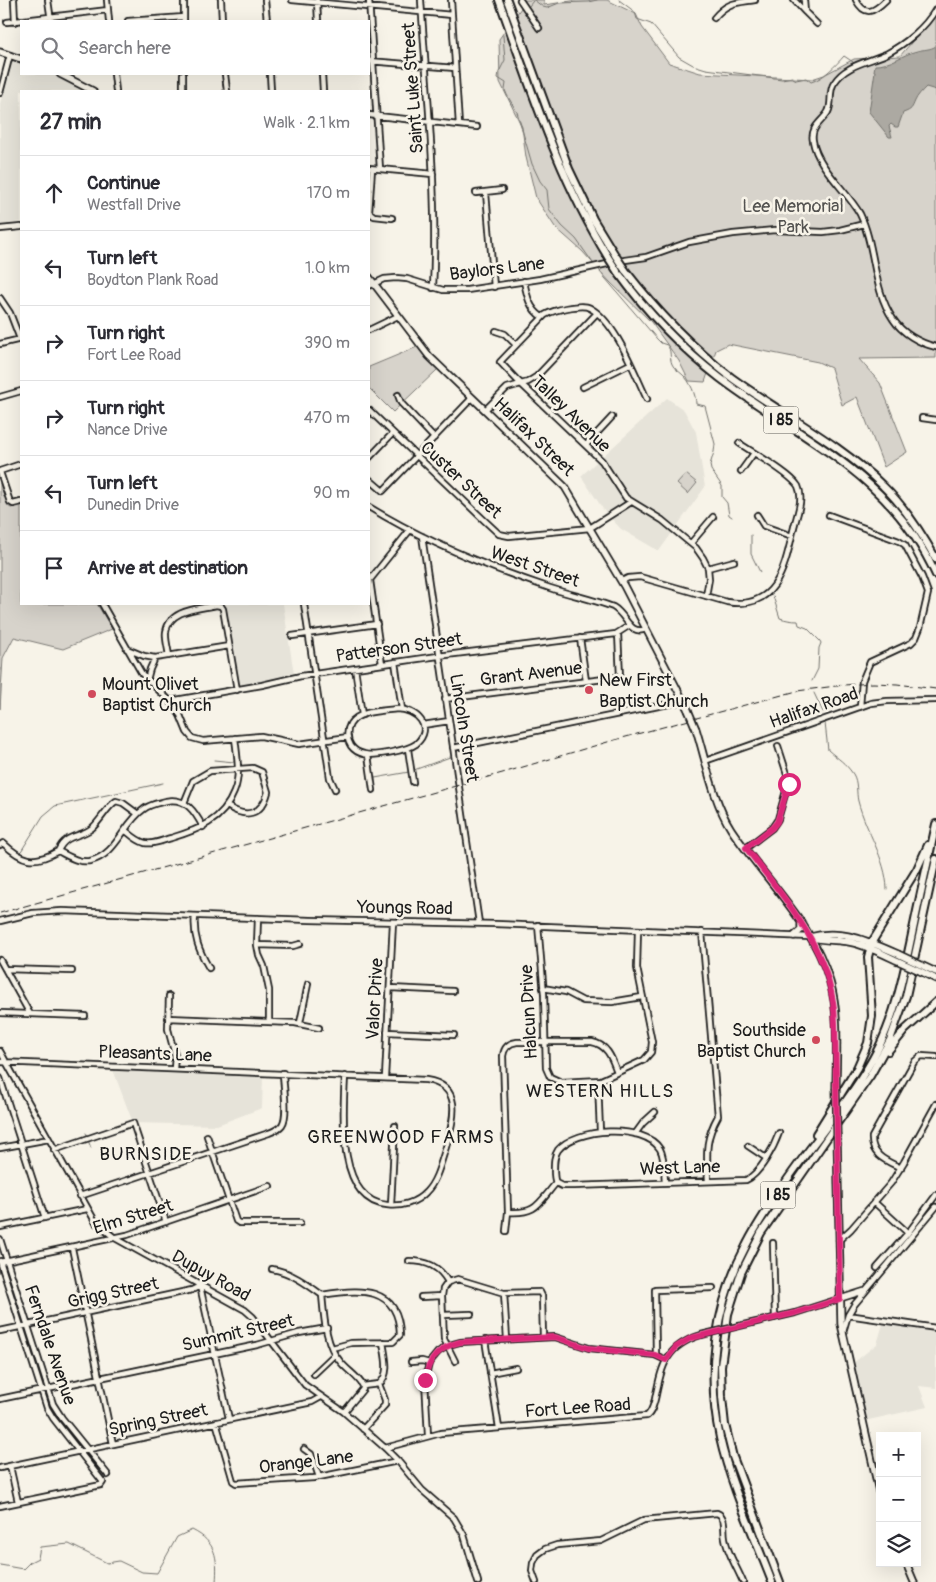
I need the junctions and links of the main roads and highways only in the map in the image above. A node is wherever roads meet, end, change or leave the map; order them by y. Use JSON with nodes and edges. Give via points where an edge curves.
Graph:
{"nodes":[{"id":1,"x":499,"y":0,"type":"edge"},
{"id":2,"x":507,"y":0,"type":"edge"},
{"id":3,"x":0,"y":52,"type":"edge"},
{"id":4,"x":20,"y":59,"type":"edge"},
{"id":5,"x":62,"y":75,"type":"edge"},
{"id":6,"x":92,"y":90,"type":"edge"},
{"id":7,"x":371,"y":285,"type":"edge"},
{"id":8,"x":936,"y":559,"type":"edge"},
{"id":9,"x":936,"y":575,"type":"edge"},
{"id":10,"x":936,"y":822,"type":"edge"},
{"id":11,"x":936,"y":859,"type":"edge"},
{"id":12,"x":800,"y":920,"type":"junction"},
{"id":13,"x":794,"y":936,"type":"road end"},
{"id":14,"x":810,"y":937,"type":"junction"},
{"id":15,"x":870,"y":945,"type":"junction"},
{"id":16,"x":921,"y":968,"type":"junction"},
{"id":17,"x":936,"y":972,"type":"edge"},
{"id":18,"x":936,"y":979,"type":"edge"},
{"id":19,"x":936,"y":1002,"type":"edge"},
{"id":20,"x":876,"y":1066,"type":"junction"},
{"id":21,"x":798,"y":1165,"type":"junction"},
{"id":22,"x":876,"y":1478,"type":"edge"},
{"id":23,"x":908,"y":1567,"type":"edge"},
{"id":24,"x":772,"y":1582,"type":"edge"},
{"id":25,"x":780,"y":1582,"type":"edge"},
{"id":26,"x":914,"y":1582,"type":"edge"}],
"edges":[{"from":1,"to":9,"type":"highway","number":"I 85","bridge":true,"via":[[568,184],[586,222],[617,271],[656,318],[701,363],[873,486],[912,531]]},
{"from":2,"to":8,"type":"highway","number":"I 85","bridge":true,"via":[[569,169],[593,219],[625,270],[674,327],[718,367],[856,462],[882,484],[910,517]]},
{"from":3,"to":4,"type":"main road"},
{"from":5,"to":6,"type":"main road"},
{"from":7,"to":12,"type":"main road","name":"Halifax Street","bridge":true,"via":[[428,356],[560,481],[622,581],[684,700],[724,816]]},
{"from":10,"to":15,"type":"highway","via":[[922,861]]},
{"from":10,"to":21,"type":"highway","number":"I 85","via":[[903,976],[889,1023],[864,1072]]},
{"from":11,"to":20,"type":"highway","number":"I 85","via":[[906,996],[890,1040]]},
{"from":12,"to":13,"type":"main road","via":[[801,930]]},
{"from":12,"to":14,"type":"main road","name":"Halifax Street"},
{"from":14,"to":15,"type":"main road"},
{"from":14,"to":22,"type":"main road","name":"Halifax Street","bridge":true,"via":[[826,971],[835,1010],[840,1299],[843,1333]]},
{"from":15,"to":16,"type":"main road","bridge":true},
{"from":15,"to":21,"type":"highway","via":[[872,1016],[868,1043],[857,1068]]},
{"from":16,"to":17,"type":"main road"},
{"from":16,"to":18,"type":"main road"},
{"from":19,"to":20,"type":"highway","via":[[900,1035]]},
{"from":20,"to":25,"type":"highway","number":"I 85","via":[[752,1248],[736,1285],[724,1338],[722,1397],[730,1445]]},
{"from":21,"to":24,"type":"highway","number":"I 85","via":[[753,1232],[733,1272],[721,1312],[714,1364],[715,1402],[723,1450]]},
{"from":23,"to":26,"type":"main road"}]}
